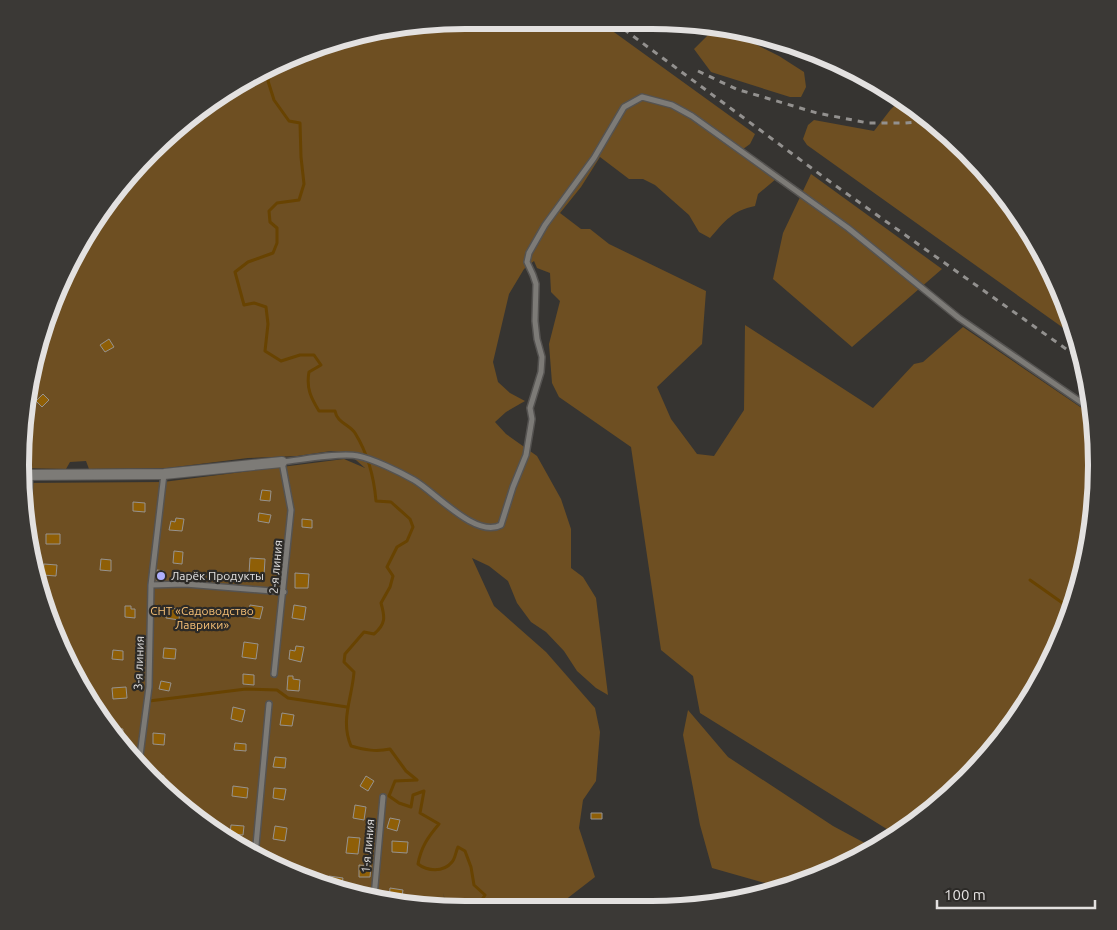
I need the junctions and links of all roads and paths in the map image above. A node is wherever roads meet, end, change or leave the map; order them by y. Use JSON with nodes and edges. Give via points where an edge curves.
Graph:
{"nodes":[{"id":1,"x":1084,"y":404,"type":"edge"},
{"id":2,"x":282,"y":462,"type":"junction"},
{"id":3,"x":164,"y":474,"type":"junction"},
{"id":4,"x":29,"y":475,"type":"edge"},
{"id":5,"x":151,"y":586,"type":"junction"},
{"id":6,"x":284,"y":592,"type":"junction"},
{"id":7,"x":274,"y":674,"type":"dead end"},
{"id":8,"x":269,"y":704,"type":"dead end"},
{"id":9,"x":140,"y":756,"type":"edge"},
{"id":10,"x":383,"y":798,"type":"dead end"},
{"id":11,"x":256,"y":848,"type":"edge"},
{"id":12,"x":374,"y":892,"type":"edge"}],
"edges":[{"from":1,"to":2,"type":"lane","via":[[960,318],[848,228],[692,116],[672,105],[642,97],[624,107],[594,158],[545,225],[526,262],[536,284],[536,330],[542,357],[541,372],[530,408],[532,419],[526,454],[501,525],[485,527],[454,512],[415,480],[357,456]]},
{"from":2,"to":3,"type":"street"},
{"from":2,"to":6,"type":"lane","name":"2-я линия","via":[[291,510]]},
{"from":3,"to":4,"type":"street"},
{"from":3,"to":5,"type":"lane","name":"3-я линия"},
{"from":5,"to":6,"type":"lane","via":[[185,584]]},
{"from":5,"to":9,"type":"lane","name":"3-я линия","via":[[149,687]]},
{"from":6,"to":7,"type":"lane","name":"2-я линия"},
{"from":8,"to":11,"type":"lane"},
{"from":10,"to":12,"type":"lane","name":"1-я линия"}]}
